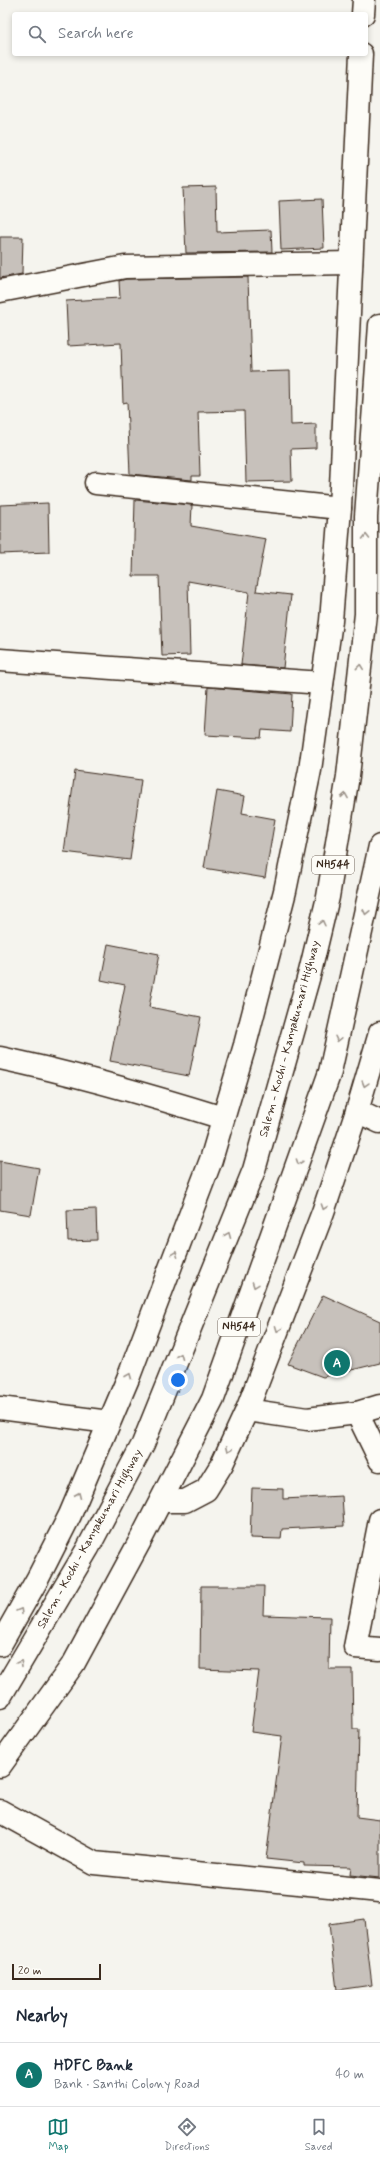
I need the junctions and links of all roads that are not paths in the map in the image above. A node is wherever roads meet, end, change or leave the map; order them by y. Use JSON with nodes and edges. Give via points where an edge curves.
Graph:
{"nodes":[{"id":1,"x":364,"y":0,"type":"edge"},
{"id":2,"x":363,"y":12,"type":"edge"},
{"id":3,"x":362,"y":56,"type":"edge"},
{"id":4,"x":351,"y":264,"type":"junction"},
{"id":5,"x":0,"y":291,"type":"edge"},
{"id":6,"x":380,"y":325,"type":"edge"},
{"id":7,"x":96,"y":483,"type":"dead end"},
{"id":8,"x":340,"y":508,"type":"junction"},
{"id":9,"x":0,"y":660,"type":"edge"},
{"id":10,"x":322,"y":683,"type":"junction"},
{"id":11,"x":380,"y":846,"type":"edge"},
{"id":12,"x":380,"y":1033,"type":"edge"},
{"id":13,"x":0,"y":1058,"type":"edge"},
{"id":14,"x":357,"y":1111,"type":"junction"},
{"id":15,"x":223,"y":1118,"type":"junction"},
{"id":16,"x":380,"y":1122,"type":"edge"},
{"id":17,"x":380,"y":1406,"type":"edge"},
{"id":18,"x":0,"y":1408,"type":"edge"},
{"id":19,"x":247,"y":1410,"type":"junction"},
{"id":20,"x":357,"y":1413,"type":"junction"},
{"id":21,"x":109,"y":1422,"type":"junction"},
{"id":22,"x":380,"y":1460,"type":"edge"},
{"id":23,"x":161,"y":1500,"type":"junction"},
{"id":24,"x":380,"y":1520,"type":"edge"},
{"id":25,"x":0,"y":1645,"type":"edge"},
{"id":26,"x":380,"y":1650,"type":"edge"},
{"id":27,"x":0,"y":1697,"type":"edge"},
{"id":28,"x":0,"y":1766,"type":"edge"},
{"id":29,"x":0,"y":1811,"type":"edge"},
{"id":30,"x":380,"y":1891,"type":"edge"}],
"edges":[{"from":1,"to":2,"type":"main road"},
{"from":3,"to":4,"type":"main road"},
{"from":4,"to":5,"type":"main road","via":[[125,267]]},
{"from":4,"to":8,"type":"main road"},
{"from":27,"to":6,"type":"main road","name":"Salem - Kochi - Kanyakumari Highway","number":"NH544","one_way":true,"via":[[88,1548],[144,1444],[254,1170],[310,972],[328,897],[347,783],[366,614],[366,516]]},
{"from":7,"to":8,"type":"main road"},
{"from":8,"to":10,"type":"main road","via":[[331,621]]},
{"from":9,"to":10,"type":"main road"},
{"from":10,"to":15,"type":"main road","via":[[310,770],[285,891]]},
{"from":11,"to":23,"type":"main road","number":"NH544","one_way":true,"via":[[330,1072],[213,1399]]},
{"from":12,"to":14,"type":"main road","one_way":true},
{"from":13,"to":15,"type":"main road","via":[[130,1090]]},
{"from":14,"to":16,"type":"main road"},
{"from":14,"to":19,"type":"main road","one_way":true,"via":[[323,1212]]},
{"from":21,"to":15,"type":"main road","one_way":true,"via":[[211,1160]]},
{"from":17,"to":20,"type":"main road"},
{"from":18,"to":21,"type":"main road"},
{"from":19,"to":20,"type":"main road","via":[[307,1419]]},
{"from":19,"to":23,"type":"main road","one_way":true,"via":[[222,1464],[206,1490],[185,1500]]},
{"from":20,"to":22,"type":"main road"},
{"from":25,"to":21,"type":"main road","one_way":true,"via":[[70,1515]]},
{"from":23,"to":28,"type":"main road","number":"NH544","via":[[74,1663]]},
{"from":24,"to":26,"type":"main road","via":[[355,1647]]},
{"from":29,"to":30,"type":"main road","via":[[94,1863]]}]}
